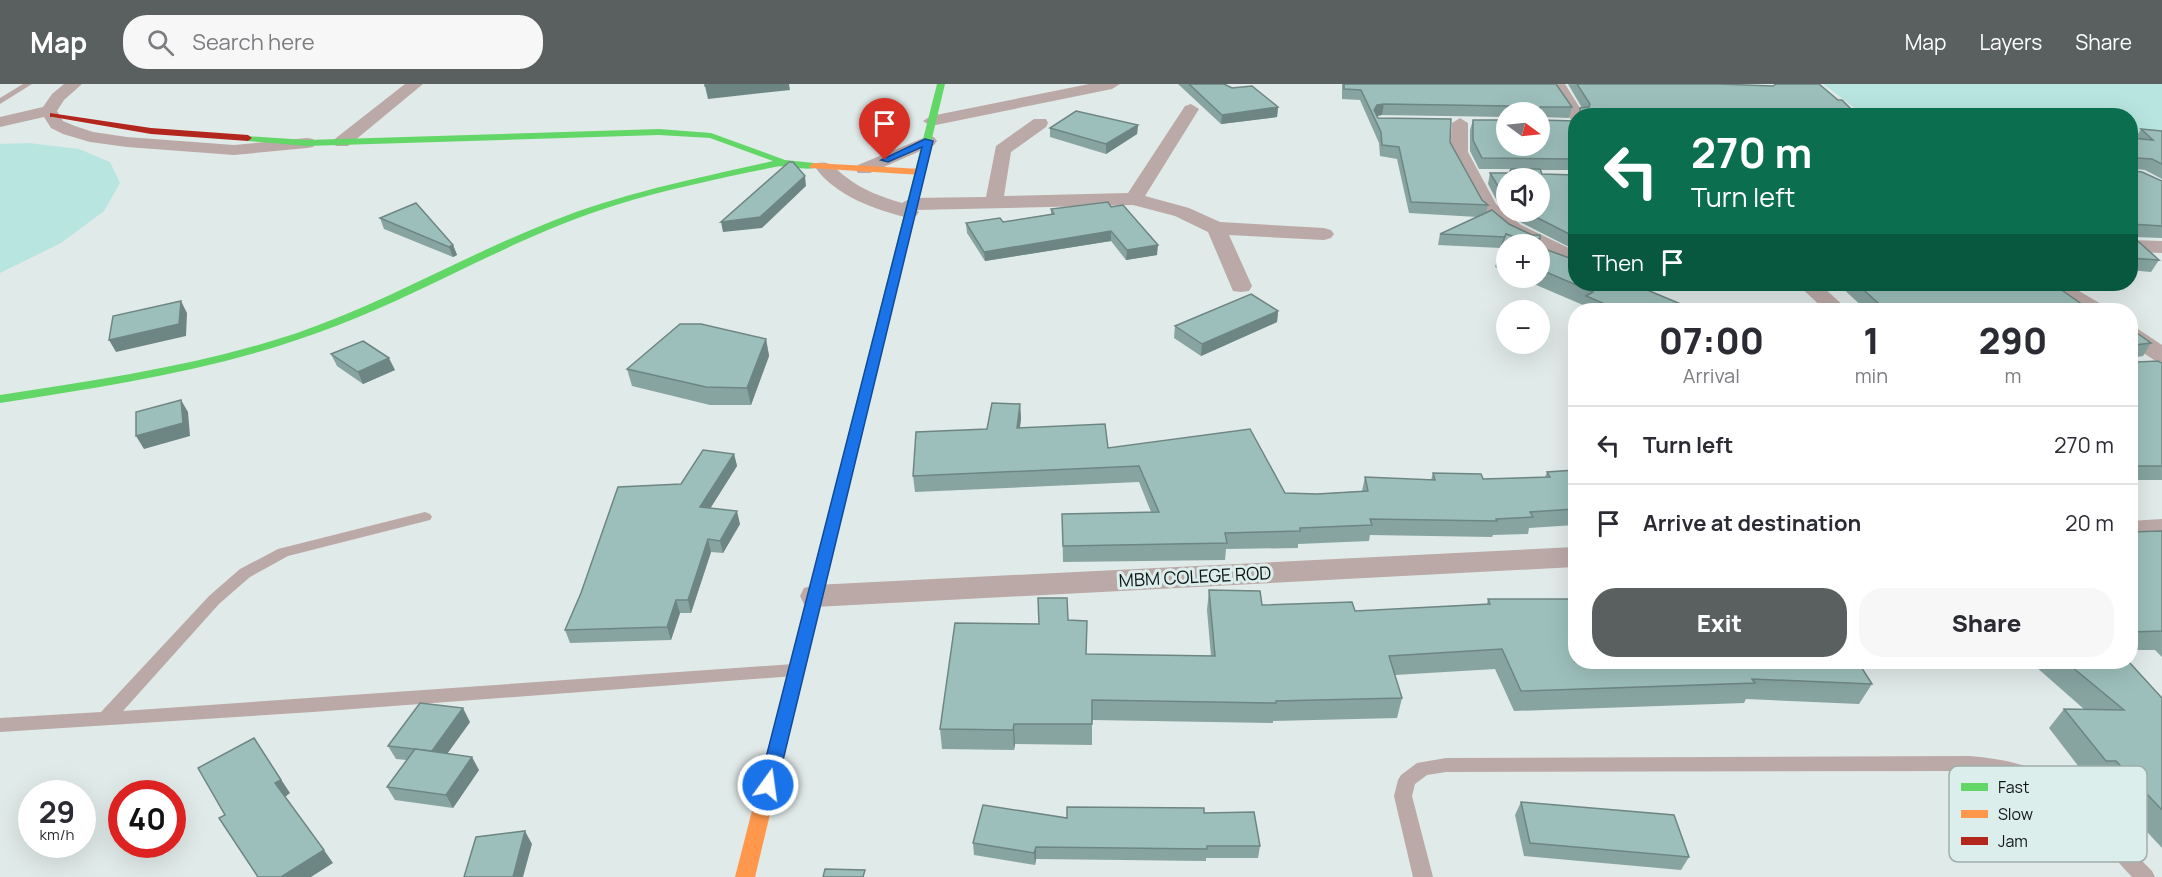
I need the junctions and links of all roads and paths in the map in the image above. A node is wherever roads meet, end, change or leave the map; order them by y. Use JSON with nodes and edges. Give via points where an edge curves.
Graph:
{"nodes":[{"id":1,"x":28,"y":84,"type":"edge"},
{"id":2,"x":74,"y":84,"type":"edge"},
{"id":3,"x":415,"y":84,"type":"edge"},
{"id":4,"x":941,"y":84,"type":"edge"},
{"id":5,"x":1112,"y":84,"type":"edge"},
{"id":6,"x":1557,"y":84,"type":"edge"},
{"id":7,"x":0,"y":102,"type":"edge"},
{"id":8,"x":1191,"y":109,"type":"dead end"},
{"id":9,"x":1568,"y":110,"type":"edge"},
{"id":10,"x":51,"y":113,"type":"junction"},
{"id":11,"x":931,"y":121,"type":"junction"},
{"id":12,"x":0,"y":122,"type":"edge"},
{"id":13,"x":1040,"y":123,"type":"dead end"},
{"id":14,"x":1438,"y":123,"type":"edge"},
{"id":15,"x":928,"y":141,"type":"junction"},
{"id":16,"x":342,"y":142,"type":"junction"},
{"id":17,"x":307,"y":143,"type":"joint"},
{"id":18,"x":783,"y":162,"type":"junction"},
{"id":19,"x":824,"y":167,"type":"junction"},
{"id":20,"x":864,"y":169,"type":"junction"},
{"id":21,"x":921,"y":172,"type":"junction"},
{"id":22,"x":1473,"y":176,"type":"junction"},
{"id":23,"x":1496,"y":177,"type":"edge"},
{"id":24,"x":1134,"y":199,"type":"junction"},
{"id":25,"x":994,"y":203,"type":"junction"},
{"id":26,"x":910,"y":208,"type":"junction"},
{"id":27,"x":1216,"y":228,"type":"junction"},
{"id":28,"x":1324,"y":234,"type":"dead end"},
{"id":29,"x":2138,"y":246,"type":"edge"},
{"id":30,"x":2162,"y":247,"type":"edge"},
{"id":31,"x":1568,"y":256,"type":"edge"},
{"id":32,"x":1241,"y":286,"type":"dead end"},
{"id":33,"x":1816,"y":291,"type":"edge"},
{"id":34,"x":2064,"y":291,"type":"edge"},
{"id":35,"x":1830,"y":303,"type":"edge"},
{"id":36,"x":2084,"y":303,"type":"edge"},
{"id":37,"x":2138,"y":339,"type":"edge"},
{"id":38,"x":2162,"y":355,"type":"edge"},
{"id":39,"x":0,"y":399,"type":"edge"},
{"id":40,"x":425,"y":517,"type":"dead end"},
{"id":41,"x":2162,"y":528,"type":"edge"},
{"id":42,"x":2138,"y":530,"type":"edge"},
{"id":43,"x":1568,"y":557,"type":"edge"},
{"id":44,"x":815,"y":596,"type":"junction"},
{"id":45,"x":796,"y":669,"type":"junction"},
{"id":46,"x":105,"y":718,"type":"junction"},
{"id":47,"x":0,"y":725,"type":"edge"},
{"id":48,"x":2001,"y":766,"type":"edge"},
{"id":49,"x":2130,"y":862,"type":"edge"},
{"id":50,"x":745,"y":877,"type":"edge"},
{"id":51,"x":1423,"y":877,"type":"edge"},
{"id":52,"x":2145,"y":877,"type":"edge"}],
"edges":[{"from":1,"to":7,"type":"lane"},
{"from":2,"to":10,"type":"street","via":[[58,97]]},
{"from":3,"to":16,"type":"street"},
{"from":4,"to":11,"type":"street"},
{"from":5,"to":11,"type":"street"},
{"from":6,"to":9,"type":"street"},
{"from":8,"to":24,"type":"street"},
{"from":10,"to":12,"type":"street"},
{"from":10,"to":17,"type":"street","via":[[57,124],[69,130],[127,142],[234,150]]},
{"from":11,"to":15,"type":"street"},
{"from":13,"to":25,"type":"street","via":[[1002,150]]},
{"from":14,"to":22,"type":"street","via":[[1466,123],[1459,152]]},
{"from":15,"to":20,"type":"street"},
{"from":15,"to":21,"type":"street"},
{"from":16,"to":17,"type":"street"},
{"from":16,"to":18,"type":"street","via":[[670,132],[711,136]]},
{"from":18,"to":19,"type":"street"},
{"from":18,"to":39,"type":"street","via":[[660,190],[584,213],[526,234],[303,335],[237,356],[161,374]]},
{"from":19,"to":20,"type":"street"},
{"from":19,"to":26,"type":"street","via":[[848,188]]},
{"from":20,"to":21,"type":"street"},
{"from":21,"to":26,"type":"street"},
{"from":22,"to":23,"type":"street"},
{"from":22,"to":31,"type":"street","via":[[1498,218]]},
{"from":24,"to":25,"type":"street"},
{"from":24,"to":27,"type":"street","via":[[1182,212]]},
{"from":25,"to":26,"type":"street"},
{"from":26,"to":44,"type":"street"},
{"from":27,"to":28,"type":"street"},
{"from":27,"to":32,"type":"street"},
{"from":29,"to":30,"type":"street"},
{"from":33,"to":35,"type":"street"},
{"from":34,"to":36,"type":"street"},
{"from":37,"to":38,"type":"street"},
{"from":40,"to":46,"type":"lane","via":[[283,552],[245,573],[214,600]]},
{"from":41,"to":42,"type":"street"},
{"from":43,"to":44,"type":"street","name":"MBM COLEGE ROD"},
{"from":44,"to":45,"type":"street"},
{"from":45,"to":46,"type":"lane"},
{"from":45,"to":50,"type":"street"},
{"from":46,"to":47,"type":"lane"},
{"from":48,"to":51,"type":"lane","via":[[1970,762],[1514,764],[1423,768],[1407,780],[1403,796]]},
{"from":49,"to":52,"type":"lane"}]}
